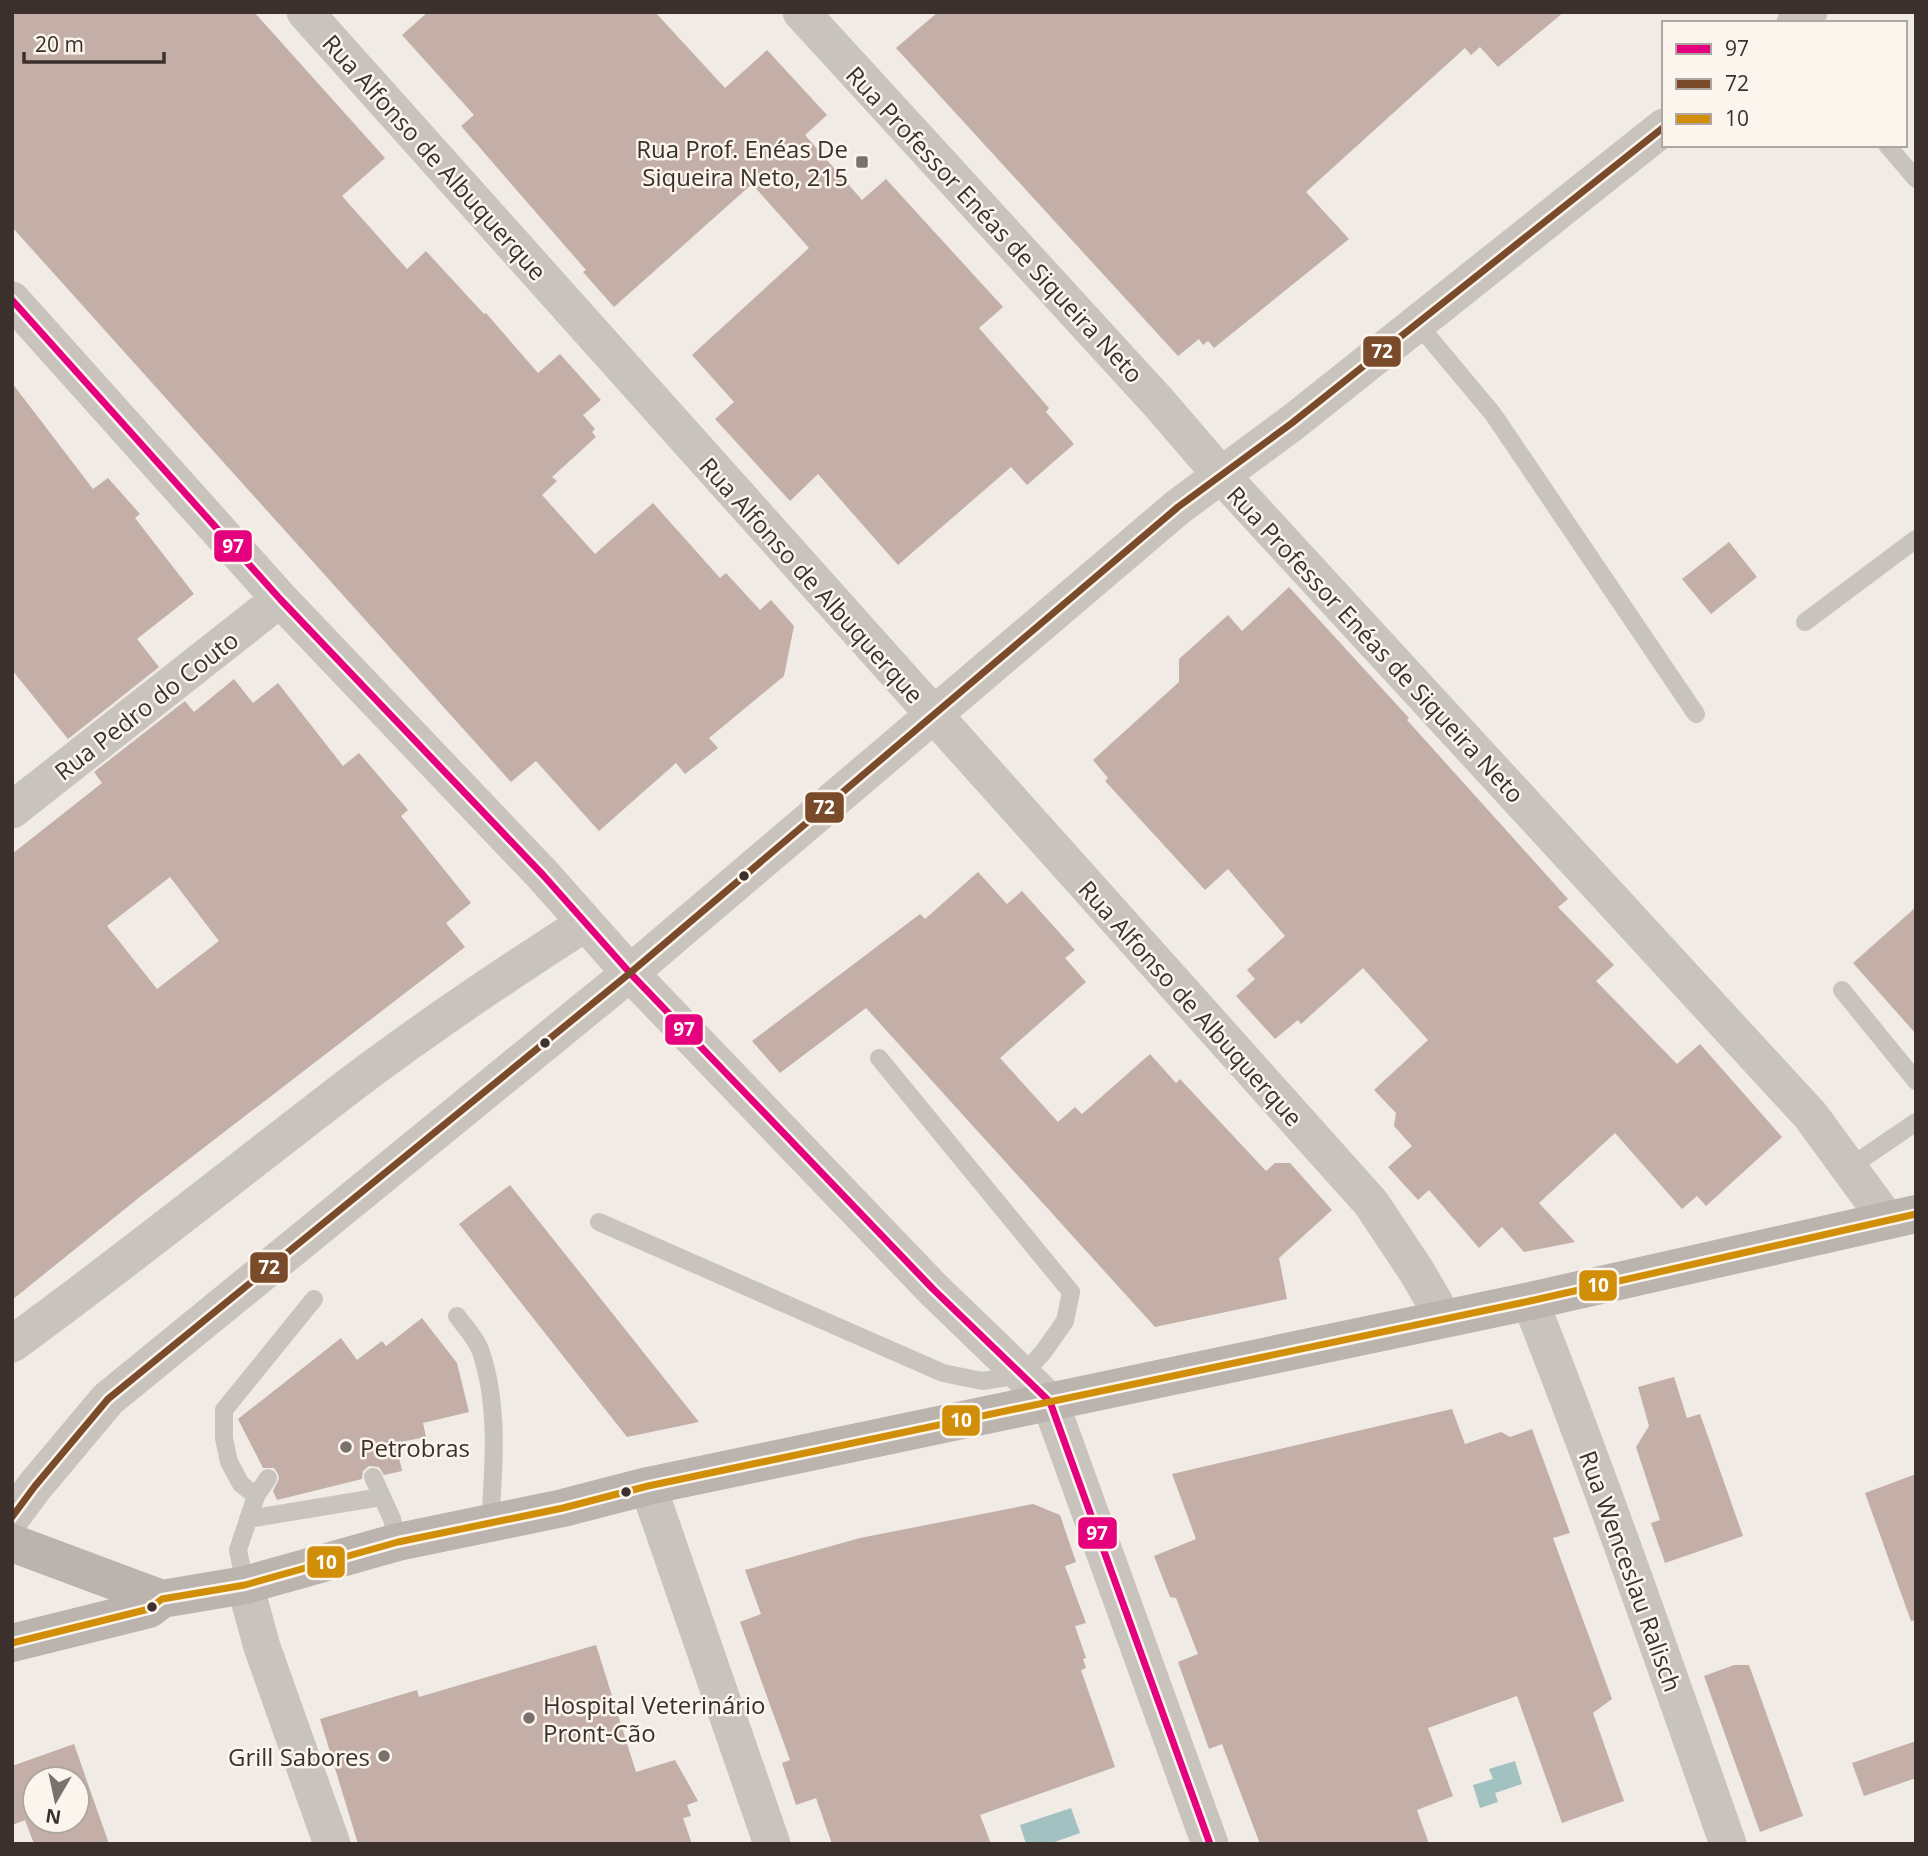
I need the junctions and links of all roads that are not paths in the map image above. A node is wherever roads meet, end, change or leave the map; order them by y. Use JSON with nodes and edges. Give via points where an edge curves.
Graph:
{"nodes":[{"id":1,"x":305,"y":12,"type":"edge"},
{"id":2,"x":801,"y":12,"type":"edge"},
{"id":3,"x":1662,"y":129,"type":"edge"},
{"id":4,"x":1889,"y":147,"type":"edge"},
{"id":5,"x":1916,"y":179,"type":"edge"},
{"id":6,"x":12,"y":300,"type":"edge"},
{"id":7,"x":1417,"y":323,"type":"junction"},
{"id":8,"x":1221,"y":475,"type":"junction"},
{"id":9,"x":1916,"y":539,"type":"edge"},
{"id":10,"x":280,"y":599,"type":"junction"},
{"id":11,"x":1805,"y":622,"type":"dead end"},
{"id":12,"x":1696,"y":714,"type":"dead end"},
{"id":13,"x":932,"y":715,"type":"junction"},
{"id":14,"x":12,"y":810,"type":"edge"},
{"id":15,"x":584,"y":924,"type":"junction"},
{"id":16,"x":630,"y":973,"type":"junction"},
{"id":17,"x":1842,"y":990,"type":"dead end"},
{"id":18,"x":879,"y":1058,"type":"dead end"},
{"id":19,"x":1916,"y":1081,"type":"edge"},
{"id":20,"x":1916,"y":1122,"type":"edge"},
{"id":21,"x":1850,"y":1167,"type":"junction"},
{"id":22,"x":1901,"y":1217,"type":"edge"},
{"id":23,"x":599,"y":1222,"type":"dead end"},
{"id":24,"x":314,"y":1299,"type":"dead end"},
{"id":25,"x":1530,"y":1301,"type":"junction"},
{"id":26,"x":457,"y":1316,"type":"dead end"},
{"id":27,"x":1443,"y":1317,"type":"junction"},
{"id":28,"x":12,"y":1344,"type":"edge"},
{"id":29,"x":1023,"y":1375,"type":"junction"},
{"id":30,"x":1050,"y":1402,"type":"junction"},
{"id":31,"x":373,"y":1477,"type":"dead end"},
{"id":32,"x":268,"y":1478,"type":"dead end"},
{"id":33,"x":648,"y":1486,"type":"junction"},
{"id":34,"x":256,"y":1496,"type":"junction"},
{"id":35,"x":381,"y":1497,"type":"junction"},
{"id":36,"x":12,"y":1517,"type":"edge"},
{"id":37,"x":248,"y":1519,"type":"junction"},
{"id":38,"x":490,"y":1523,"type":"junction"},
{"id":39,"x":398,"y":1542,"type":"junction"},
{"id":40,"x":12,"y":1543,"type":"edge"},
{"id":41,"x":245,"y":1585,"type":"junction"},
{"id":42,"x":162,"y":1599,"type":"junction"},
{"id":43,"x":12,"y":1643,"type":"edge"},
{"id":44,"x":332,"y":1844,"type":"edge"},
{"id":45,"x":772,"y":1844,"type":"edge"},
{"id":46,"x":1210,"y":1844,"type":"edge"},
{"id":47,"x":1728,"y":1844,"type":"edge"}],
"edges":[{"from":1,"to":13,"type":"street","name":"Rua Alfonso de Albuquerque"},
{"from":2,"to":8,"type":"street","name":"Rua Professor Enéas de Siqueira Neto"},
{"from":3,"to":7,"type":"street"},
{"from":4,"to":5,"type":"lane"},
{"from":6,"to":10,"type":"street"},
{"from":7,"to":8,"type":"street"},
{"from":7,"to":12,"type":"lane","via":[[1493,414]]},
{"from":8,"to":13,"type":"street"},
{"from":8,"to":21,"type":"street","name":"Rua Professor Enéas de Siqueira Neto","via":[[1811,1116]]},
{"from":9,"to":11,"type":"lane"},
{"from":10,"to":14,"type":"street","name":"Rua Pedro do Couto"},
{"from":10,"to":15,"type":"street","via":[[543,875]]},
{"from":13,"to":16,"type":"street"},
{"from":13,"to":27,"type":"street","name":"Rua Alfonso de Albuquerque","via":[[1371,1203]]},
{"from":15,"to":16,"type":"street"},
{"from":15,"to":28,"type":"street","via":[[355,1082]]},
{"from":16,"to":29,"type":"street","via":[[933,1289]]},
{"from":16,"to":36,"type":"street","via":[[108,1399]]},
{"from":17,"to":19,"type":"lane"},
{"from":18,"to":29,"type":"lane","via":[[1071,1292],[1065,1321]]},
{"from":20,"to":21,"type":"lane"},
{"from":21,"to":22,"type":"street","name":"Rua Professor Enéas de Siqueira Neto"},
{"from":22,"to":25,"type":"main road"},
{"from":23,"to":29,"type":"lane","via":[[943,1373],[982,1381]]},
{"from":24,"to":34,"type":"lane","via":[[224,1410],[223,1438],[229,1462],[241,1484]]},
{"from":25,"to":27,"type":"main road"},
{"from":25,"to":47,"type":"street","name":"Rua Wenceslau Ralisch"},
{"from":26,"to":38,"type":"lane","via":[[481,1349],[491,1397]]},
{"from":27,"to":30,"type":"main road"},
{"from":29,"to":30,"type":"street"},
{"from":30,"to":33,"type":"main road"},
{"from":30,"to":46,"type":"street"},
{"from":31,"to":35,"type":"lane"},
{"from":32,"to":34,"type":"lane"},
{"from":33,"to":38,"type":"main road"},
{"from":33,"to":45,"type":"street"},
{"from":34,"to":37,"type":"lane"},
{"from":35,"to":37,"type":"lane"},
{"from":35,"to":39,"type":"lane"},
{"from":37,"to":41,"type":"lane","via":[[238,1550]]},
{"from":38,"to":39,"type":"main road"},
{"from":39,"to":41,"type":"main road"},
{"from":40,"to":42,"type":"main road"},
{"from":41,"to":42,"type":"main road"},
{"from":41,"to":44,"type":"street","via":[[262,1647]]},
{"from":42,"to":43,"type":"main road","via":[[149,1609]]}]}
